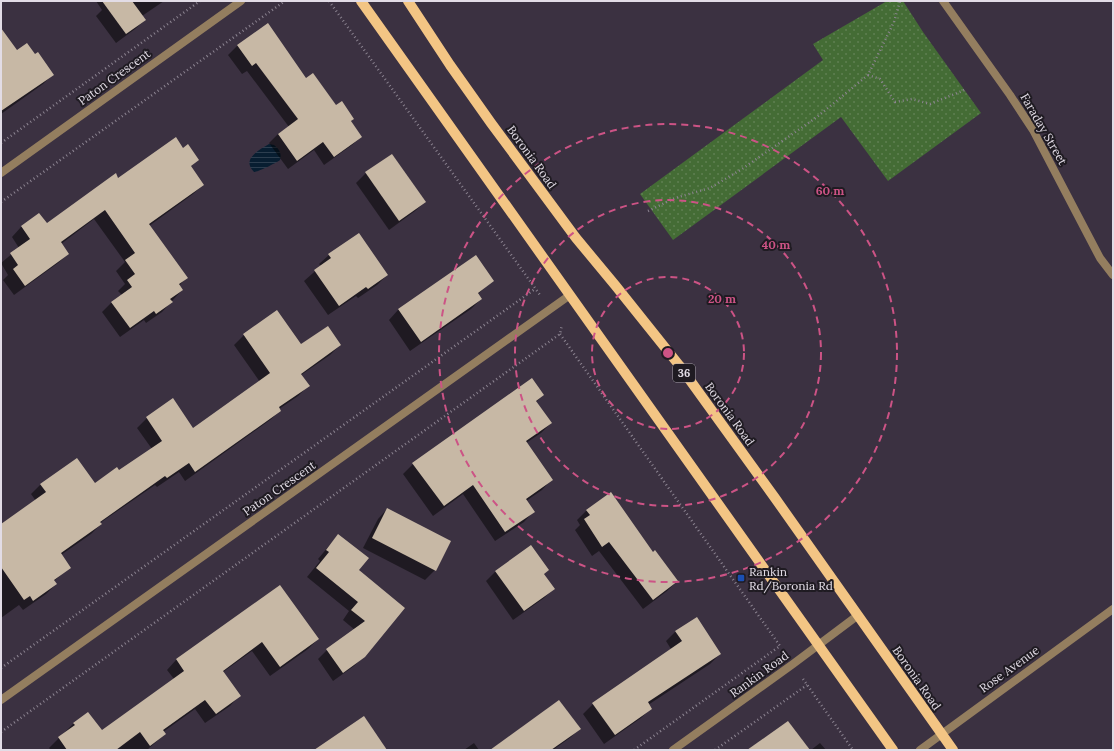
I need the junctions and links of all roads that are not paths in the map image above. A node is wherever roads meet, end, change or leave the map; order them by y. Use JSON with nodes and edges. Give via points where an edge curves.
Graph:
{"nodes":[{"id":1,"x":240,"y":1,"type":"edge"},
{"id":2,"x":360,"y":1,"type":"edge"},
{"id":3,"x":408,"y":1,"type":"edge"},
{"id":4,"x":943,"y":1,"type":"edge"},
{"id":5,"x":1,"y":173,"type":"edge"},
{"id":6,"x":1113,"y":275,"type":"edge"},
{"id":7,"x":570,"y":295,"type":"junction"},
{"id":8,"x":1113,"y":609,"type":"edge"},
{"id":9,"x":857,"y":616,"type":"junction"},
{"id":10,"x":818,"y":646,"type":"junction"},
{"id":11,"x":1,"y":700,"type":"edge"},
{"id":12,"x":941,"y":734,"type":"junction"},
{"id":13,"x":673,"y":750,"type":"edge"},
{"id":14,"x":893,"y":750,"type":"edge"},
{"id":15,"x":920,"y":750,"type":"edge"},
{"id":16,"x":953,"y":750,"type":"edge"}],
"edges":[{"from":1,"to":5,"type":"street","name":"Paton Crescent"},
{"from":2,"to":7,"type":"main road"},
{"from":3,"to":9,"type":"main road","name":"Boronia Road","number":"36","via":[[491,123],[576,238],[679,365]]},
{"from":4,"to":6,"type":"street","name":"Faraday Street","via":[[1032,130],[1100,258]]},
{"from":7,"to":10,"type":"main road"},
{"from":7,"to":11,"type":"street","name":"Paton Crescent"},
{"from":8,"to":12,"type":"street","name":"Rose Avenue"},
{"from":9,"to":10,"type":"street","name":"Rankin Road"},
{"from":9,"to":12,"type":"main road","name":"Boronia Road","number":"36"},
{"from":10,"to":13,"type":"street","name":"Rankin Road"},
{"from":10,"to":14,"type":"main road"},
{"from":12,"to":15,"type":"street","name":"Rose Avenue"},
{"from":12,"to":16,"type":"main road","name":"Boronia Road","number":"36"}]}
